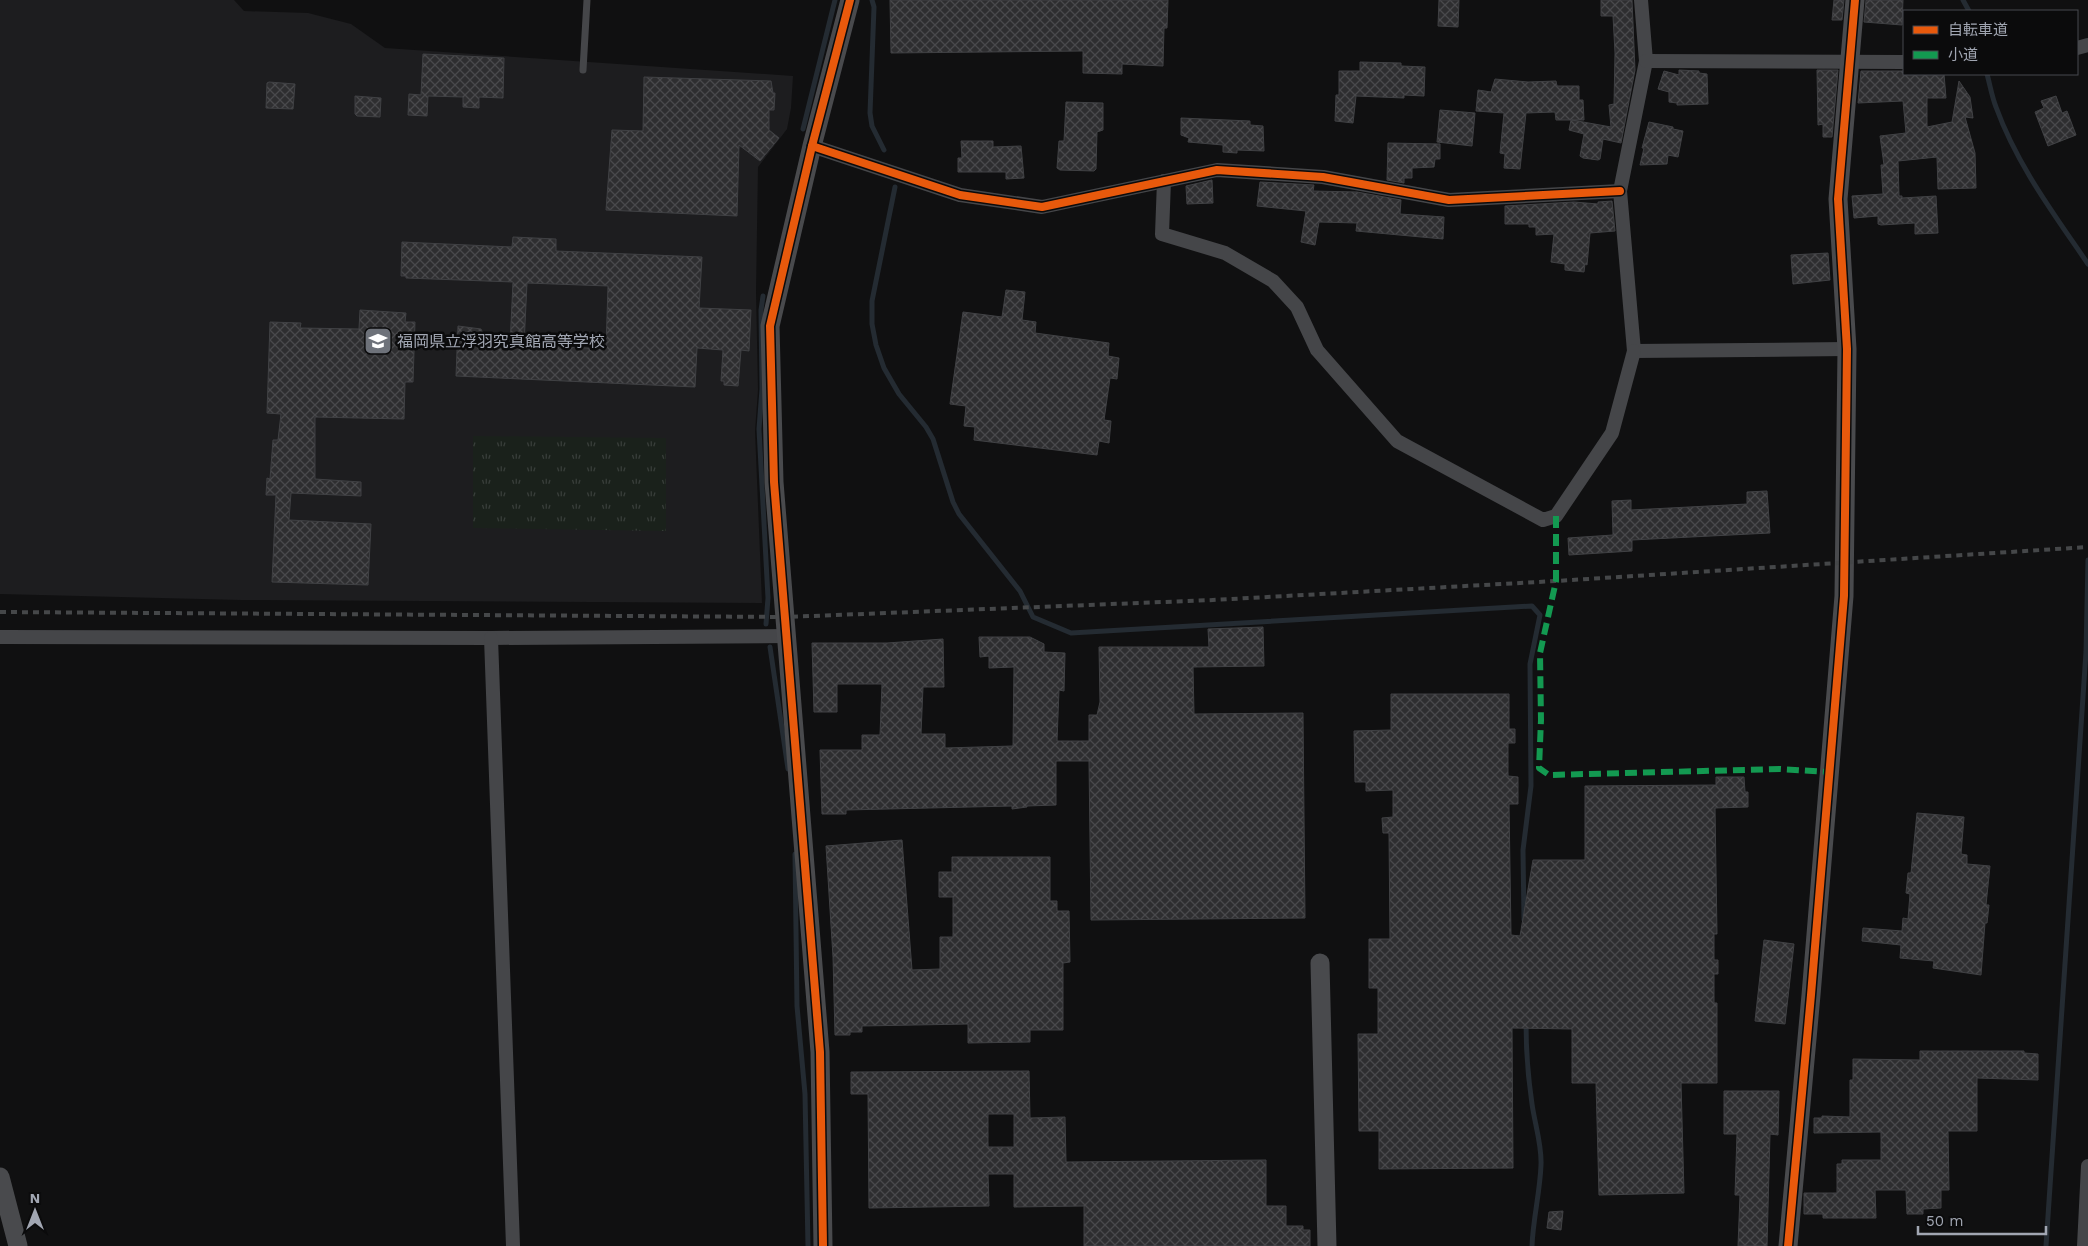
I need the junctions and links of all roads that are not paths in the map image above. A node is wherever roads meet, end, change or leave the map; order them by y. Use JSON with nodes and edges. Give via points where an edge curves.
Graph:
{"nodes":[{"id":1,"x":587,"y":0,"type":"edge"},
{"id":2,"x":850,"y":0,"type":"edge"},
{"id":3,"x":1641,"y":0,"type":"edge"},
{"id":4,"x":1855,"y":0,"type":"edge"},
{"id":5,"x":1850,"y":60,"type":"junction"},
{"id":6,"x":1646,"y":61,"type":"junction"},
{"id":7,"x":1903,"y":62,"type":"edge"},
{"id":8,"x":583,"y":70,"type":"dead end"},
{"id":9,"x":812,"y":146,"type":"junction"},
{"id":10,"x":1164,"y":180,"type":"junction"},
{"id":11,"x":1620,"y":191,"type":"junction"},
{"id":12,"x":1847,"y":350,"type":"junction"},
{"id":13,"x":1634,"y":351,"type":"junction"},
{"id":14,"x":788,"y":636,"type":"junction"},
{"id":15,"x":0,"y":637,"type":"edge"},
{"id":16,"x":491,"y":638,"type":"junction"},
{"id":17,"x":1320,"y":963,"type":"dead end"},
{"id":18,"x":2088,"y":1166,"type":"edge"},
{"id":19,"x":0,"y":1177,"type":"edge"},
{"id":20,"x":18,"y":1246,"type":"edge"},
{"id":21,"x":513,"y":1246,"type":"edge"},
{"id":22,"x":823,"y":1246,"type":"edge"},
{"id":23,"x":1327,"y":1246,"type":"edge"},
{"id":24,"x":1788,"y":1246,"type":"edge"},
{"id":25,"x":2084,"y":1246,"type":"edge"}],
"edges":[{"from":1,"to":8,"type":"lane"},
{"from":2,"to":9,"type":"street"},
{"from":3,"to":6,"type":"street"},
{"from":4,"to":5,"type":"street"},
{"from":5,"to":6,"type":"street"},
{"from":5,"to":7,"type":"street"},
{"from":5,"to":12,"type":"street","via":[[1838,199]]},
{"from":6,"to":11,"type":"street"},
{"from":9,"to":10,"type":"street","via":[[960,195],[1042,207]]},
{"from":9,"to":14,"type":"street","via":[[770,326],[774,482]]},
{"from":10,"to":11,"type":"street","via":[[1217,170],[1323,176],[1450,200]]},
{"from":10,"to":13,"type":"street","via":[[1162,234],[1225,253],[1273,281],[1297,307],[1317,350],[1397,442],[1543,520],[1556,516],[1612,433]]},
{"from":11,"to":13,"type":"street"},
{"from":12,"to":13,"type":"street"},
{"from":12,"to":24,"type":"street","via":[[1844,596]]},
{"from":14,"to":16,"type":"street"},
{"from":14,"to":22,"type":"street","via":[[820,1052]]},
{"from":15,"to":16,"type":"street"},
{"from":16,"to":21,"type":"street"},
{"from":17,"to":23,"type":"street"},
{"from":18,"to":25,"type":"street"},
{"from":19,"to":20,"type":"street"}]}
